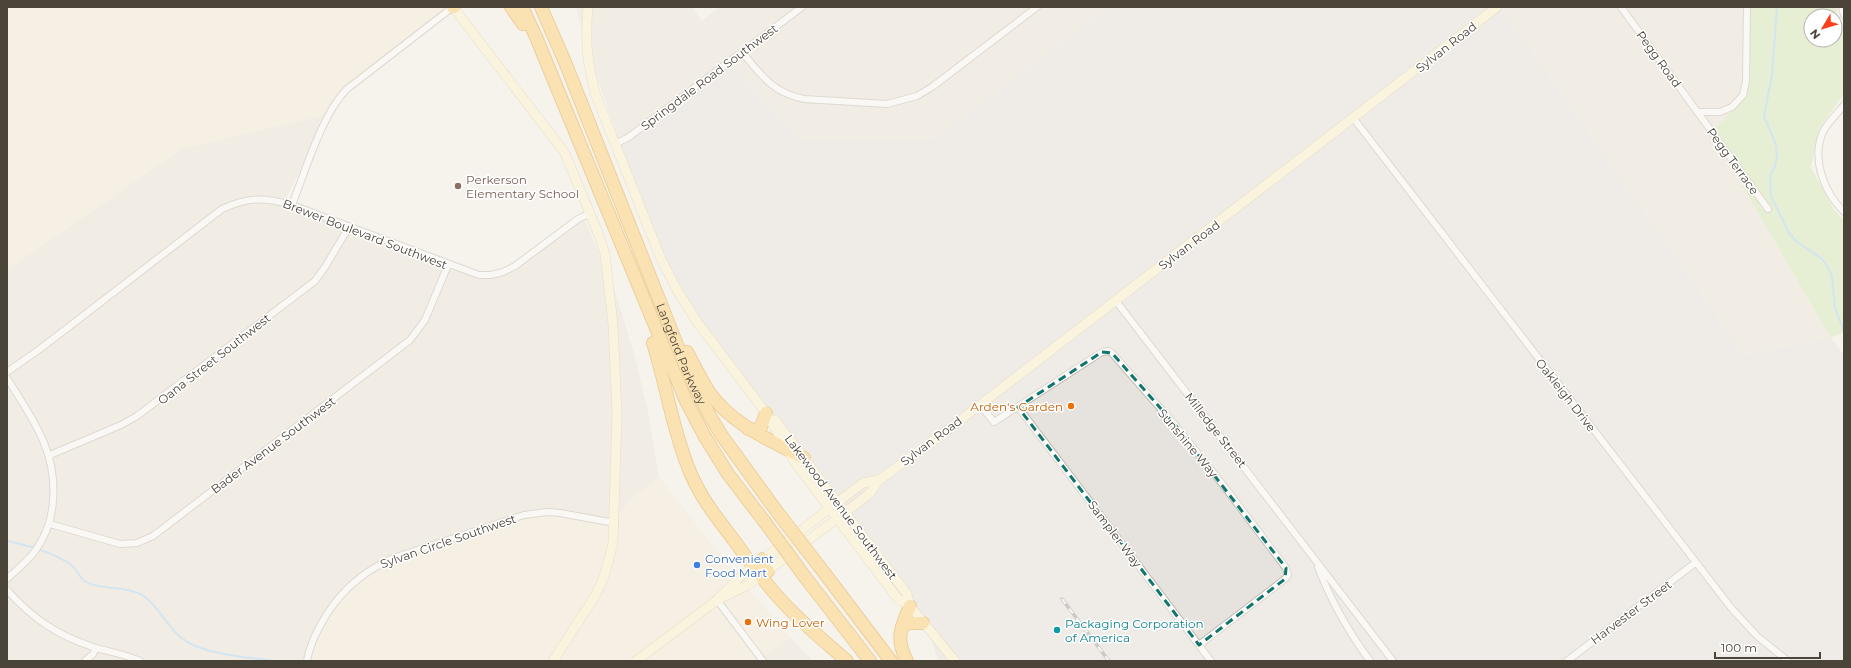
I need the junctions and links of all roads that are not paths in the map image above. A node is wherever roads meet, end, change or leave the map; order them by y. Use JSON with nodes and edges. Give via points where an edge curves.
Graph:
{"nodes":[{"id":1,"x":453,"y":7,"type":"edge"},
{"id":2,"x":511,"y":7,"type":"edge"},
{"id":3,"x":522,"y":7,"type":"edge"},
{"id":4,"x":541,"y":7,"type":"edge"},
{"id":5,"x":547,"y":7,"type":"edge"},
{"id":6,"x":588,"y":7,"type":"edge"},
{"id":7,"x":802,"y":7,"type":"edge"},
{"id":8,"x":1037,"y":7,"type":"edge"},
{"id":9,"x":1497,"y":7,"type":"edge"},
{"id":10,"x":1621,"y":7,"type":"edge"},
{"id":11,"x":1747,"y":7,"type":"edge"},
{"id":12,"x":1842,"y":7,"type":"edge"},
{"id":13,"x":1844,"y":15,"type":"edge"},
{"id":14,"x":550,"y":26,"type":"junction"},
{"id":15,"x":541,"y":51,"type":"junction"},
{"id":16,"x":742,"y":52,"type":"junction"},
{"id":17,"x":1844,"y":105,"type":"edge"},
{"id":18,"x":1698,"y":112,"type":"junction"},
{"id":19,"x":1354,"y":119,"type":"junction"},
{"id":20,"x":615,"y":144,"type":"junction"},
{"id":21,"x":292,"y":205,"type":"junction"},
{"id":22,"x":1768,"y":209,"type":"dead end"},
{"id":23,"x":1844,"y":212,"type":"edge"},
{"id":24,"x":590,"y":213,"type":"junction"},
{"id":25,"x":349,"y":227,"type":"junction"},
{"id":26,"x":448,"y":265,"type":"junction"},
{"id":27,"x":632,"y":275,"type":"junction"},
{"id":28,"x":1116,"y":301,"type":"junction"},
{"id":29,"x":664,"y":311,"type":"junction"},
{"id":30,"x":7,"y":372,"type":"edge"},
{"id":31,"x":7,"y":378,"type":"edge"},
{"id":32,"x":980,"y":405,"type":"junction"},
{"id":33,"x":1018,"y":407,"type":"junction"},
{"id":34,"x":766,"y":413,"type":"junction"},
{"id":35,"x":748,"y":429,"type":"junction"},
{"id":36,"x":787,"y":449,"type":"junction"},
{"id":37,"x":50,"y":455,"type":"junction"},
{"id":38,"x":804,"y":458,"type":"junction"},
{"id":39,"x":879,"y":480,"type":"junction"},
{"id":40,"x":838,"y":502,"type":"junction"},
{"id":41,"x":830,"y":509,"type":"junction"},
{"id":42,"x":846,"y":512,"type":"junction"},
{"id":43,"x":837,"y":519,"type":"junction"},
{"id":44,"x":50,"y":524,"type":"junction"},
{"id":45,"x":614,"y":524,"type":"junction"},
{"id":46,"x":1315,"y":560,"type":"junction"},
{"id":47,"x":1696,"y":563,"type":"junction"},
{"id":48,"x":761,"y":568,"type":"junction"},
{"id":49,"x":7,"y":579,"type":"edge"},
{"id":50,"x":7,"y":590,"type":"edge"},
{"id":51,"x":717,"y":600,"type":"junction"},
{"id":52,"x":910,"y":606,"type":"junction"},
{"id":53,"x":923,"y":623,"type":"junction"},
{"id":54,"x":902,"y":627,"type":"junction"},
{"id":55,"x":1199,"y":645,"type":"junction"},
{"id":56,"x":96,"y":648,"type":"junction"},
{"id":57,"x":85,"y":661,"type":"edge"},
{"id":58,"x":140,"y":661,"type":"edge"},
{"id":59,"x":307,"y":661,"type":"edge"},
{"id":60,"x":553,"y":661,"type":"edge"},
{"id":61,"x":636,"y":661,"type":"edge"},
{"id":62,"x":762,"y":661,"type":"edge"},
{"id":63,"x":846,"y":661,"type":"edge"},
{"id":64,"x":870,"y":661,"type":"edge"},
{"id":65,"x":891,"y":661,"type":"edge"},
{"id":66,"x":908,"y":661,"type":"edge"},
{"id":67,"x":955,"y":661,"type":"edge"},
{"id":68,"x":1211,"y":661,"type":"edge"},
{"id":69,"x":1370,"y":661,"type":"edge"},
{"id":70,"x":1393,"y":661,"type":"edge"},
{"id":71,"x":1567,"y":661,"type":"edge"},
{"id":72,"x":1788,"y":661,"type":"edge"}],
"edges":[{"from":1,"to":21,"type":"street","via":[[338,98],[328,114]]},
{"from":1,"to":24,"type":"street","via":[[565,153]]},
{"from":2,"to":15,"type":"highway"},
{"from":3,"to":15,"type":"highway","name":"Langford Parkway"},
{"from":4,"to":14,"type":"highway","name":"Langford Parkway"},
{"from":5,"to":14,"type":"highway"},
{"from":6,"to":20,"type":"street","name":"Lakewood Avenue Southwest","via":[[585,36],[589,71]]},
{"from":7,"to":16,"type":"street","name":"Springdale Road Southwest"},
{"from":8,"to":16,"type":"street","via":[[932,87],[917,96],[887,104],[791,96],[766,82]]},
{"from":9,"to":19,"type":"street","name":"Sylvan Road"},
{"from":10,"to":18,"type":"street","name":"Pegg Road"},
{"from":11,"to":18,"type":"street","via":[[1746,81],[1743,95],[1732,107],[1720,112]]},
{"from":12,"to":13,"type":"street"},
{"from":14,"to":29,"type":"highway","name":"Langford Parkway"},
{"from":15,"to":27,"type":"highway","name":"Langford Parkway"},
{"from":16,"to":20,"type":"street","name":"Springdale Road Southwest","via":[[629,137]]},
{"from":17,"to":23,"type":"street","via":[[1823,132],[1818,158],[1824,182]]},
{"from":18,"to":22,"type":"street","name":"Pegg Terrace"},
{"from":19,"to":28,"type":"street","name":"Sylvan Road"},
{"from":19,"to":47,"type":"street","name":"Oakleigh Drive"},
{"from":20,"to":34,"type":"street","name":"Lakewood Avenue Southwest","via":[[676,290]]},
{"from":21,"to":25,"type":"street","name":"Brewer Boulevard Southwest"},
{"from":21,"to":30,"type":"street","name":"Brewer Boulevard Southwest","via":[[256,199],[238,202],[222,209]]},
{"from":24,"to":26,"type":"street","name":"Brewer Boulevard Southwest","via":[[503,272],[479,275]]},
{"from":24,"to":45,"type":"street","via":[[605,254],[613,324],[617,414]]},
{"from":25,"to":26,"type":"street","name":"Brewer Boulevard Southwest"},
{"from":25,"to":37,"type":"street","name":"Oana Street Southwest","via":[[315,281],[153,405],[121,425]]},
{"from":26,"to":44,"type":"street","name":"Bader Avenue Southwest","via":[[425,320],[410,340],[152,536],[137,543],[120,544]]},
{"from":27,"to":48,"type":"highway","via":[[660,364],[678,440],[688,468],[709,506]]},
{"from":27,"to":64,"type":"highway","name":"Langford Parkway","bridge":true,"via":[[686,401],[705,437],[728,474]]},
{"from":28,"to":32,"type":"street","name":"Sylvan Road"},
{"from":28,"to":46,"type":"street","name":"Milledge Street"},
{"from":29,"to":35,"type":"highway","via":[[710,393],[728,413]]},
{"from":29,"to":65,"type":"highway","name":"Langford Parkway","bridge":true,"via":[[689,375],[710,416],[778,513]]},
{"from":31,"to":37,"type":"street","via":[[39,431]]},
{"from":32,"to":33,"type":"street","name":"Sunshine Way","via":[[994,422]]},
{"from":32,"to":39,"type":"street","name":"Sylvan Road"},
{"from":33,"to":55,"type":"street","name":"Sampler Way"},
{"from":33,"to":55,"type":"street","name":"Sunshine Way","via":[[1102,352],[1109,351],[1176,426],[1227,490],[1288,574],[1285,580]]},
{"from":34,"to":35,"type":"highway","via":[[760,427],[756,430]]},
{"from":34,"to":36,"type":"street","name":"Lakewood Avenue Southwest"},
{"from":34,"to":38,"type":"street","name":"Lakewood Avenue Southwest","via":[[776,421]]},
{"from":35,"to":36,"type":"highway"},
{"from":36,"to":38,"type":"highway"},
{"from":36,"to":41,"type":"street","name":"Lakewood Avenue Southwest"},
{"from":37,"to":44,"type":"street","via":[[54,487]]},
{"from":38,"to":40,"type":"street","name":"Lakewood Avenue Southwest"},
{"from":39,"to":40,"type":"street","name":"Sylvan Road","via":[[863,483]]},
{"from":39,"to":42,"type":"street","name":"Sylvan Road","via":[[870,492]]},
{"from":40,"to":41,"type":"street","name":"Sylvan Road"},
{"from":40,"to":42,"type":"street","name":"Lakewood Avenue Southwest"},
{"from":41,"to":43,"type":"street","name":"Lakewood Avenue Southwest"},
{"from":41,"to":48,"type":"street","name":"Sylvan Road"},
{"from":42,"to":43,"type":"street","name":"Sylvan Road"},
{"from":42,"to":52,"type":"street","name":"Lakewood Avenue Southwest","via":[[907,594]]},
{"from":43,"to":48,"type":"street","name":"Sylvan Road"},
{"from":43,"to":52,"type":"street","name":"Lakewood Avenue Southwest","via":[[898,599]]},
{"from":44,"to":49,"type":"street","via":[[34,552]]},
{"from":45,"to":59,"type":"street","name":"Sylvan Circle Southwest","via":[[560,512],[524,515],[393,558],[360,577],[344,590],[328,612],[313,640]]},
{"from":45,"to":60,"type":"street","via":[[609,560],[598,590]]},
{"from":46,"to":69,"type":"street","name":"Milledge Street","via":[[1337,611]]},
{"from":46,"to":70,"type":"street","name":"Milledge Street"},
{"from":47,"to":71,"type":"street","name":"Harvester Street"},
{"from":47,"to":72,"type":"street","name":"Oakleigh Drive","via":[[1732,610],[1757,636]]},
{"from":48,"to":51,"type":"street","name":"Sylvan Road","via":[[748,585]]},
{"from":48,"to":63,"type":"highway","via":[[790,612]]},
{"from":50,"to":56,"type":"street","via":[[23,608],[44,625],[69,639]]},
{"from":51,"to":61,"type":"street","name":"Sylvan Road"},
{"from":51,"to":62,"type":"street"},
{"from":52,"to":53,"type":"street","name":"Lakewood Avenue Southwest"},
{"from":52,"to":54,"type":"highway"},
{"from":53,"to":54,"type":"highway","via":[[908,623]]},
{"from":53,"to":67,"type":"street","name":"Lakewood Avenue Southwest"},
{"from":54,"to":66,"type":"highway","via":[[900,640]]},
{"from":55,"to":68,"type":"street","name":"Sampler Way"},
{"from":56,"to":57,"type":"street"},
{"from":56,"to":58,"type":"street"}]}
